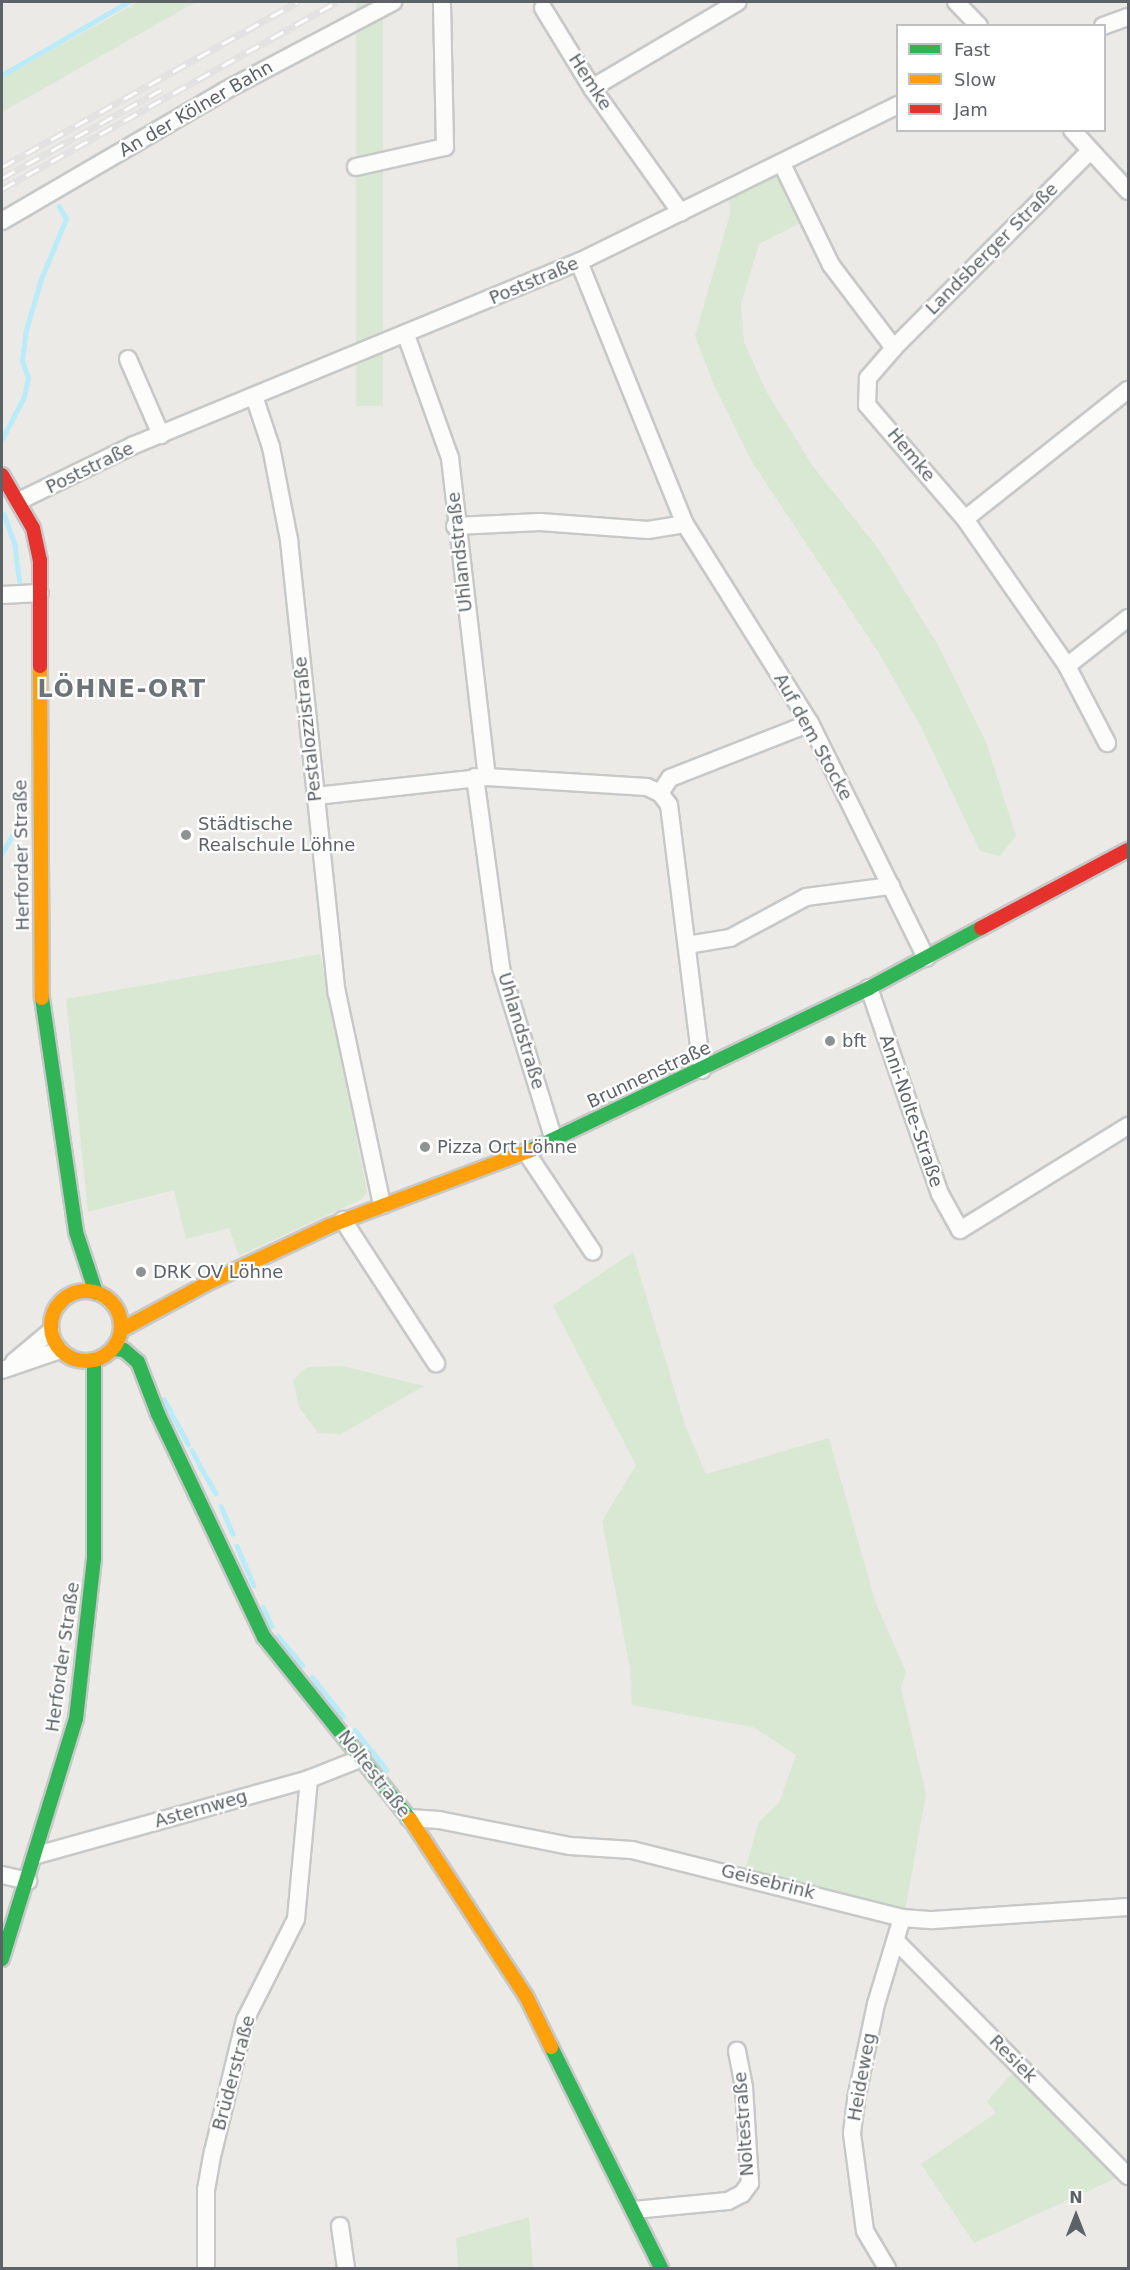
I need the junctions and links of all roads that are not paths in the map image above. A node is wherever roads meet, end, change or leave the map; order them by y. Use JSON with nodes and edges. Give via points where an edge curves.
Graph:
{"nodes":[{"id":1,"x":393,"y":2,"type":"edge"},
{"id":2,"x":442,"y":2,"type":"edge"},
{"id":3,"x":738,"y":2,"type":"edge"},
{"id":4,"x":956,"y":2,"type":"edge"},
{"id":5,"x":543,"y":8,"type":"dead end"},
{"id":6,"x":1128,"y":16,"type":"edge"},
{"id":7,"x":976,"y":24,"type":"edge"},
{"id":8,"x":1106,"y":25,"type":"edge"},
{"id":9,"x":592,"y":88,"type":"junction"},
{"id":10,"x":896,"y":106,"type":"edge"},
{"id":11,"x":1074,"y":132,"type":"edge"},
{"id":12,"x":1090,"y":151,"type":"junction"},
{"id":13,"x":782,"y":164,"type":"junction"},
{"id":14,"x":356,"y":167,"type":"dead end"},
{"id":15,"x":1128,"y":191,"type":"edge"},
{"id":16,"x":681,"y":213,"type":"junction"},
{"id":17,"x":2,"y":221,"type":"edge"},
{"id":18,"x":579,"y":262,"type":"junction"},
{"id":19,"x":406,"y":335,"type":"junction"},
{"id":20,"x":894,"y":348,"type":"junction"},
{"id":21,"x":128,"y":359,"type":"dead end"},
{"id":22,"x":1128,"y":390,"type":"edge"},
{"id":23,"x":254,"y":396,"type":"junction"},
{"id":24,"x":161,"y":435,"type":"junction"},
{"id":25,"x":2,"y":475,"type":"edge"},
{"id":26,"x":20,"y":501,"type":"junction"},
{"id":27,"x":965,"y":519,"type":"junction"},
{"id":28,"x":685,"y":524,"type":"junction"},
{"id":29,"x":456,"y":526,"type":"junction"},
{"id":30,"x":40,"y":593,"type":"junction"},
{"id":31,"x":2,"y":594,"type":"edge"},
{"id":32,"x":1128,"y":618,"type":"edge"},
{"id":33,"x":1067,"y":666,"type":"junction"},
{"id":34,"x":810,"y":723,"type":"junction"},
{"id":35,"x":1107,"y":743,"type":"dead end"},
{"id":36,"x":481,"y":777,"type":"junction"},
{"id":37,"x":660,"y":793,"type":"junction"},
{"id":38,"x":316,"y":796,"type":"junction"},
{"id":39,"x":1128,"y":850,"type":"edge"},
{"id":40,"x":891,"y":886,"type":"junction"},
{"id":41,"x":687,"y":945,"type":"junction"},
{"id":42,"x":926,"y":958,"type":"junction"},
{"id":43,"x":869,"y":988,"type":"junction"},
{"id":44,"x":702,"y":1070,"type":"junction"},
{"id":45,"x":1128,"y":1126,"type":"edge"},
{"id":46,"x":554,"y":1140,"type":"junction"},
{"id":47,"x":526,"y":1152,"type":"junction"},
{"id":48,"x":382,"y":1205,"type":"junction"},
{"id":49,"x":344,"y":1220,"type":"junction"},
{"id":50,"x":79,"y":1241,"type":"junction"},
{"id":51,"x":593,"y":1252,"type":"dead end"},
{"id":52,"x":73,"y":1283,"type":"junction"},
{"id":53,"x":96,"y":1293,"type":"junction"},
{"id":54,"x":170,"y":1302,"type":"junction"},
{"id":55,"x":115,"y":1307,"type":"junction"},
{"id":56,"x":121,"y":1330,"type":"junction"},
{"id":57,"x":51,"y":1331,"type":"junction"},
{"id":58,"x":113,"y":1349,"type":"junction"},
{"id":59,"x":60,"y":1350,"type":"junction"},
{"id":60,"x":78,"y":1360,"type":"junction"},
{"id":61,"x":94,"y":1360,"type":"junction"},
{"id":62,"x":436,"y":1363,"type":"dead end"},
{"id":63,"x":5,"y":1368,"type":"edge"},
{"id":64,"x":94,"y":1423,"type":"junction"},
{"id":65,"x":362,"y":1758,"type":"junction"},
{"id":66,"x":309,"y":1779,"type":"junction"},
{"id":67,"x":409,"y":1818,"type":"junction"},
{"id":68,"x":37,"y":1855,"type":"junction"},
{"id":69,"x":2,"y":1875,"type":"edge"},
{"id":70,"x":28,"y":1881,"type":"junction"},
{"id":71,"x":1128,"y":1907,"type":"edge"},
{"id":72,"x":902,"y":1918,"type":"junction"},
{"id":73,"x":897,"y":1942,"type":"junction"},
{"id":74,"x":2,"y":1959,"type":"edge"},
{"id":75,"x":737,"y":2051,"type":"dead end"},
{"id":76,"x":1128,"y":2176,"type":"edge"},
{"id":77,"x":634,"y":2210,"type":"junction"},
{"id":78,"x":340,"y":2226,"type":"dead end"},
{"id":79,"x":206,"y":2268,"type":"edge"},
{"id":80,"x":346,"y":2268,"type":"edge"},
{"id":81,"x":660,"y":2268,"type":"edge"},
{"id":82,"x":887,"y":2268,"type":"edge"}],
"edges":[{"from":1,"to":17,"type":"street","name":"An der Kölner Bahn","via":[[226,90]]},
{"from":2,"to":14,"type":"street","via":[[446,147]]},
{"from":3,"to":9,"type":"street"},
{"from":4,"to":7,"type":"street"},
{"from":5,"to":9,"type":"street","name":"Hemke"},
{"from":6,"to":8,"type":"street"},
{"from":9,"to":16,"type":"street","name":"Hemke"},
{"from":10,"to":13,"type":"street","name":"Poststraße"},
{"from":11,"to":12,"type":"street"},
{"from":12,"to":15,"type":"street"},
{"from":12,"to":20,"type":"street","name":"Landsberger Straße"},
{"from":13,"to":16,"type":"street","name":"Poststraße"},
{"from":13,"to":20,"type":"street","via":[[831,265]]},
{"from":16,"to":18,"type":"street","name":"Poststraße"},
{"from":18,"to":19,"type":"street","name":"Poststraße"},
{"from":18,"to":28,"type":"street","name":"Auf dem Stocke"},
{"from":19,"to":23,"type":"street","name":"Poststraße"},
{"from":19,"to":29,"type":"street","name":"Uhlandstraße","via":[[450,458]]},
{"from":20,"to":27,"type":"street","name":"Hemke","via":[[868,378],[867,405]]},
{"from":21,"to":24,"type":"street"},
{"from":22,"to":27,"type":"street"},
{"from":23,"to":24,"type":"street","name":"Poststraße"},
{"from":23,"to":38,"type":"street","name":"Pestalozzistraße","via":[[271,447],[290,540]]},
{"from":24,"to":26,"type":"street","name":"Poststraße"},
{"from":25,"to":26,"type":"street","name":"Herforder Straße"},
{"from":26,"to":30,"type":"street","name":"Herforder Straße","via":[[33,528]]},
{"from":27,"to":33,"type":"street","name":"Hemke"},
{"from":28,"to":29,"type":"street","via":[[648,530],[540,522]]},
{"from":28,"to":34,"type":"street","name":"Auf dem Stocke"},
{"from":29,"to":36,"type":"street","name":"Uhlandstraße"},
{"from":30,"to":31,"type":"street"},
{"from":30,"to":50,"type":"street","name":"Herforder Straße","via":[[42,1011]]},
{"from":32,"to":33,"type":"street"},
{"from":33,"to":35,"type":"street","name":"Hemke"},
{"from":34,"to":37,"type":"street","via":[[670,778]]},
{"from":34,"to":40,"type":"street","name":"Auf dem Stocke"},
{"from":36,"to":37,"type":"street","via":[[647,788]]},
{"from":36,"to":38,"type":"street"},
{"from":36,"to":46,"type":"street","name":"Uhlandstraße","via":[[501,968]]},
{"from":37,"to":41,"type":"street","via":[[669,805]]},
{"from":38,"to":48,"type":"street","name":"Pestalozzistraße","via":[[337,993]]},
{"from":39,"to":42,"type":"street","name":"Brunnenstraße"},
{"from":40,"to":41,"type":"street","via":[[806,897],[730,938]]},
{"from":40,"to":42,"type":"street","name":"Auf dem Stocke"},
{"from":41,"to":44,"type":"street"},
{"from":42,"to":43,"type":"street","name":"Brunnenstraße"},
{"from":43,"to":44,"type":"street","name":"Brunnenstraße"},
{"from":43,"to":45,"type":"street","name":"Anni-Nolte-Straße","via":[[940,1194],[960,1230]]},
{"from":44,"to":46,"type":"street","name":"Brunnenstraße"},
{"from":46,"to":47,"type":"street","name":"Brunnenstraße"},
{"from":47,"to":48,"type":"street","name":"Brunnenstraße"},
{"from":47,"to":51,"type":"street"},
{"from":48,"to":49,"type":"street","name":"Brunnenstraße"},
{"from":49,"to":54,"type":"street","name":"Brunnenstraße"},
{"from":49,"to":62,"type":"street"},
{"from":50,"to":52,"type":"street","name":"Herforder Straße"},
{"from":50,"to":53,"type":"street","name":"Herforder Straße"},
{"from":52,"to":53,"type":"street"},
{"from":52,"to":57,"type":"street","via":[[58,1306]]},
{"from":53,"to":55,"type":"street"},
{"from":54,"to":55,"type":"street","name":"Brunnenstraße"},
{"from":54,"to":56,"type":"street","name":"Brunnenstraße"},
{"from":55,"to":56,"type":"street"},
{"from":56,"to":58,"type":"street"},
{"from":57,"to":59,"type":"street"},
{"from":57,"to":63,"type":"street"},
{"from":58,"to":61,"type":"street"},
{"from":58,"to":65,"type":"street","name":"Noltestraße","via":[[132,1355],[142,1370],[158,1414],[258,1627]]},
{"from":59,"to":60,"type":"street"},
{"from":59,"to":63,"type":"street"},
{"from":60,"to":61,"type":"street"},
{"from":60,"to":64,"type":"street","name":"Herforder Straße"},
{"from":61,"to":64,"type":"street","name":"Herforder Straße"},
{"from":64,"to":68,"type":"street","name":"Herforder Straße","via":[[94,1558],[87,1644],[76,1719]]},
{"from":65,"to":66,"type":"street","name":"Asternweg"},
{"from":65,"to":67,"type":"street","name":"Noltestraße"},
{"from":66,"to":68,"type":"street","name":"Asternweg"},
{"from":66,"to":79,"type":"street","name":"Brüderstraße","via":[[296,1919],[245,2020],[213,2152],[206,2190]]},
{"from":67,"to":72,"type":"street","name":"Geisebrink","via":[[439,1820],[570,1846],[654,1854]]},
{"from":67,"to":77,"type":"street","name":"Noltestraße","via":[[526,1996]]},
{"from":68,"to":70,"type":"street","name":"Herforder Straße"},
{"from":69,"to":70,"type":"street"},
{"from":70,"to":74,"type":"street","name":"Herforder Straße"},
{"from":71,"to":72,"type":"street","name":"Geisebrink","via":[[933,1920]]},
{"from":72,"to":73,"type":"street","name":"Heideweg"},
{"from":73,"to":76,"type":"street","name":"Resiek"},
{"from":73,"to":82,"type":"street","name":"Heideweg","via":[[876,2004],[852,2133],[865,2231]]},
{"from":75,"to":77,"type":"street","name":"Noltestraße","via":[[744,2086],[750,2183],[742,2194],[728,2201]]},
{"from":77,"to":81,"type":"street","name":"Noltestraße"},
{"from":78,"to":80,"type":"street"}]}
